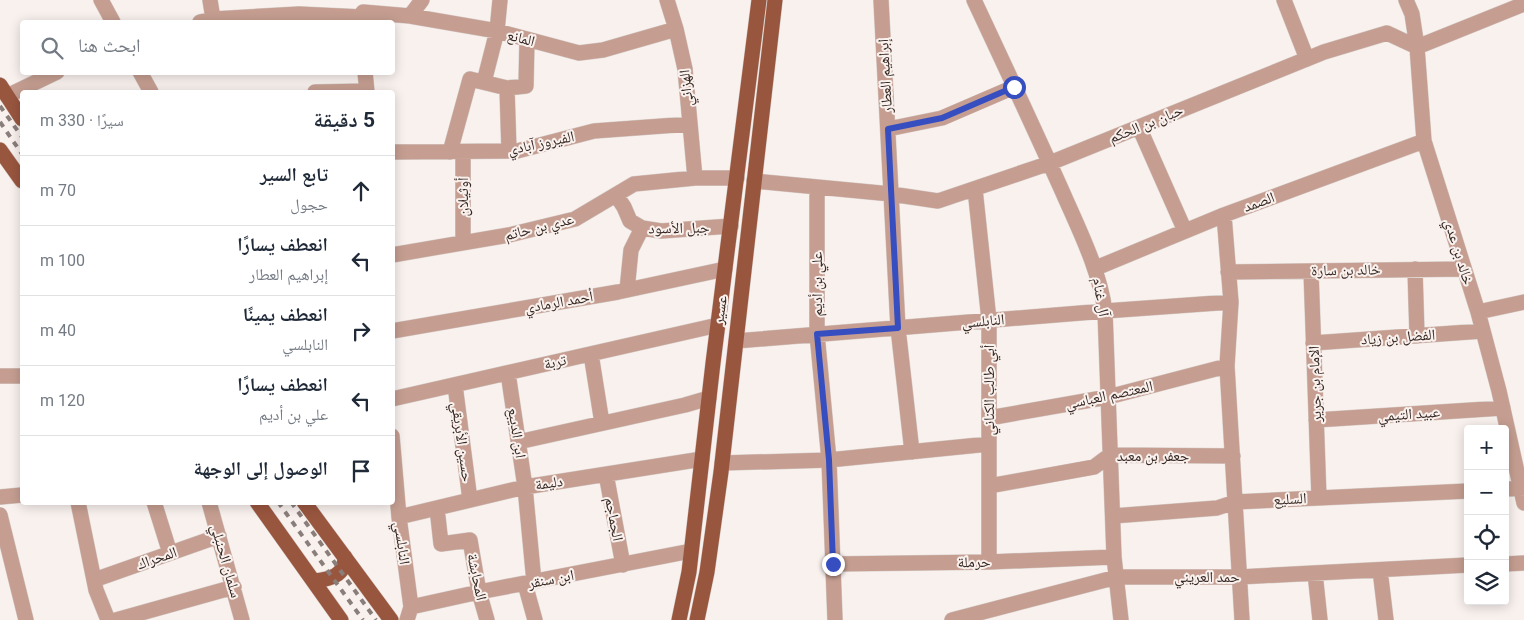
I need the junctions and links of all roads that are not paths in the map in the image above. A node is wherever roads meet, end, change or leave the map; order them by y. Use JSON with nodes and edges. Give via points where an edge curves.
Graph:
{"nodes":[{"id":1,"x":101,"y":0,"type":"edge"},
{"id":2,"x":210,"y":0,"type":"edge"},
{"id":3,"x":422,"y":0,"type":"edge"},
{"id":4,"x":500,"y":0,"type":"edge"},
{"id":5,"x":667,"y":0,"type":"edge"},
{"id":6,"x":759,"y":0,"type":"edge"},
{"id":7,"x":775,"y":0,"type":"edge"},
{"id":8,"x":881,"y":0,"type":"edge"},
{"id":9,"x":974,"y":0,"type":"edge"},
{"id":10,"x":1284,"y":0,"type":"edge"},
{"id":11,"x":1406,"y":0,"type":"edge"},
{"id":12,"x":1524,"y":4,"type":"edge"},
{"id":13,"x":361,"y":13,"type":"edge"},
{"id":14,"x":410,"y":16,"type":"junction"},
{"id":15,"x":112,"y":20,"type":"edge"},
{"id":16,"x":207,"y":20,"type":"edge"},
{"id":17,"x":220,"y":20,"type":"edge"},
{"id":18,"x":676,"y":29,"type":"junction"},
{"id":19,"x":497,"y":31,"type":"junction"},
{"id":20,"x":526,"y":39,"type":"junction"},
{"id":21,"x":1417,"y":47,"type":"junction"},
{"id":22,"x":1307,"y":59,"type":"junction"},
{"id":23,"x":49,"y":75,"type":"edge"},
{"id":24,"x":142,"y":75,"type":"edge"},
{"id":25,"x":365,"y":75,"type":"edge"},
{"id":26,"x":484,"y":82,"type":"junction"},
{"id":27,"x":1014,"y":87,"type":"junction"},
{"id":28,"x":507,"y":88,"type":"junction"},
{"id":29,"x":150,"y":90,"type":"edge"},
{"id":30,"x":367,"y":90,"type":"edge"},
{"id":31,"x":4,"y":91,"type":"edge"},
{"id":32,"x":20,"y":116,"type":"edge"},
{"id":33,"x":690,"y":124,"type":"junction"},
{"id":34,"x":1139,"y":127,"type":"junction"},
{"id":35,"x":888,"y":129,"type":"junction"},
{"id":36,"x":1424,"y":141,"type":"junction"},
{"id":37,"x":0,"y":150,"type":"edge"},
{"id":38,"x":509,"y":151,"type":"junction"},
{"id":39,"x":395,"y":152,"type":"edge"},
{"id":40,"x":457,"y":152,"type":"junction"},
{"id":41,"x":1050,"y":163,"type":"junction"},
{"id":42,"x":20,"y":177,"type":"edge"},
{"id":43,"x":696,"y":178,"type":"junction"},
{"id":44,"x":737,"y":178,"type":"junction"},
{"id":45,"x":754,"y":181,"type":"junction"},
{"id":46,"x":818,"y":187,"type":"junction"},
{"id":47,"x":974,"y":189,"type":"junction"},
{"id":48,"x":891,"y":194,"type":"junction"},
{"id":49,"x":616,"y":195,"type":"junction"},
{"id":50,"x":1224,"y":215,"type":"junction"},
{"id":51,"x":731,"y":226,"type":"junction"},
{"id":52,"x":642,"y":228,"type":"junction"},
{"id":53,"x":1185,"y":231,"type":"junction"},
{"id":54,"x":463,"y":243,"type":"junction"},
{"id":55,"x":395,"y":254,"type":"edge"},
{"id":56,"x":1096,"y":268,"type":"junction"},
{"id":57,"x":725,"y":269,"type":"junction"},
{"id":58,"x":1415,"y":269,"type":"junction"},
{"id":59,"x":1464,"y":269,"type":"junction"},
{"id":60,"x":1311,"y":271,"type":"junction"},
{"id":61,"x":1228,"y":272,"type":"junction"},
{"id":62,"x":627,"y":290,"type":"junction"},
{"id":63,"x":1231,"y":302,"type":"junction"},
{"id":64,"x":1524,"y":302,"type":"edge"},
{"id":65,"x":1105,"y":311,"type":"junction"},
{"id":66,"x":1478,"y":312,"type":"junction"},
{"id":67,"x":989,"y":320,"type":"junction"},
{"id":68,"x":718,"y":325,"type":"junction"},
{"id":69,"x":898,"y":328,"type":"junction"},
{"id":70,"x":395,"y":330,"type":"edge"},
{"id":71,"x":1483,"y":331,"type":"junction"},
{"id":72,"x":817,"y":334,"type":"junction"},
{"id":73,"x":1417,"y":336,"type":"junction"},
{"id":74,"x":736,"y":341,"type":"junction"},
{"id":75,"x":1313,"y":343,"type":"junction"},
{"id":76,"x":591,"y":354,"type":"junction"},
{"id":77,"x":1227,"y":366,"type":"junction"},
{"id":78,"x":508,"y":373,"type":"junction"},
{"id":79,"x":0,"y":376,"type":"edge"},
{"id":80,"x":20,"y":376,"type":"edge"},
{"id":81,"x":454,"y":385,"type":"junction"},
{"id":82,"x":1108,"y":397,"type":"junction"},
{"id":83,"x":395,"y":398,"type":"edge"},
{"id":84,"x":709,"y":398,"type":"junction"},
{"id":85,"x":1503,"y":408,"type":"junction"},
{"id":86,"x":989,"y":418,"type":"junction"},
{"id":87,"x":1316,"y":420,"type":"junction"},
{"id":88,"x":602,"y":423,"type":"junction"},
{"id":89,"x":518,"y":442,"type":"junction"},
{"id":90,"x":989,"y":444,"type":"junction"},
{"id":91,"x":912,"y":452,"type":"junction"},
{"id":92,"x":1110,"y":455,"type":"junction"},
{"id":93,"x":1232,"y":456,"type":"junction"},
{"id":94,"x":702,"y":459,"type":"junction"},
{"id":95,"x":829,"y":460,"type":"junction"},
{"id":96,"x":722,"y":463,"type":"junction"},
{"id":97,"x":395,"y":471,"type":"edge"},
{"id":98,"x":606,"y":474,"type":"junction"},
{"id":99,"x":989,"y":486,"type":"junction"},
{"id":100,"x":525,"y":487,"type":"junction"},
{"id":101,"x":1509,"y":490,"type":"edge"},
{"id":102,"x":1464,"y":491,"type":"edge"},
{"id":103,"x":1523,"y":493,"type":"edge"},
{"id":104,"x":20,"y":495,"type":"edge"},
{"id":105,"x":0,"y":496,"type":"edge"},
{"id":106,"x":1319,"y":498,"type":"junction"},
{"id":107,"x":470,"y":500,"type":"junction"},
{"id":108,"x":1235,"y":502,"type":"junction"},
{"id":109,"x":79,"y":505,"type":"edge"},
{"id":110,"x":155,"y":505,"type":"edge"},
{"id":111,"x":210,"y":505,"type":"edge"},
{"id":112,"x":259,"y":505,"type":"edge"},
{"id":113,"x":306,"y":505,"type":"edge"},
{"id":114,"x":437,"y":508,"type":"junction"},
{"id":115,"x":0,"y":515,"type":"edge"},
{"id":116,"x":1113,"y":516,"type":"junction"},
{"id":117,"x":399,"y":518,"type":"junction"},
{"id":118,"x":220,"y":536,"type":"junction"},
{"id":119,"x":691,"y":551,"type":"junction"},
{"id":120,"x":170,"y":553,"type":"junction"},
{"id":121,"x":345,"y":557,"type":"junction"},
{"id":122,"x":1114,"y":557,"type":"junction"},
{"id":123,"x":989,"y":562,"type":"junction"},
{"id":124,"x":1524,"y":563,"type":"edge"},
{"id":125,"x":623,"y":564,"type":"junction"},
{"id":126,"x":833,"y":564,"type":"junction"},
{"id":127,"x":1509,"y":564,"type":"edge"},
{"id":128,"x":1464,"y":566,"type":"edge"},
{"id":129,"x":1380,"y":570,"type":"junction"},
{"id":130,"x":1315,"y":573,"type":"junction"},
{"id":131,"x":1117,"y":576,"type":"junction"},
{"id":132,"x":1239,"y":577,"type":"junction"},
{"id":133,"x":94,"y":580,"type":"junction"},
{"id":134,"x":314,"y":581,"type":"junction"},
{"id":135,"x":530,"y":583,"type":"junction"},
{"id":136,"x":234,"y":587,"type":"junction"},
{"id":137,"x":479,"y":592,"type":"junction"},
{"id":138,"x":409,"y":613,"type":"edge"},
{"id":139,"x":163,"y":614,"type":"edge"},
{"id":140,"x":1000,"y":614,"type":"edge"},
{"id":141,"x":26,"y":620,"type":"edge"},
{"id":142,"x":108,"y":620,"type":"edge"},
{"id":143,"x":116,"y":620,"type":"edge"},
{"id":144,"x":242,"y":620,"type":"edge"},
{"id":145,"x":341,"y":620,"type":"edge"},
{"id":146,"x":391,"y":620,"type":"edge"},
{"id":147,"x":487,"y":620,"type":"edge"},
{"id":148,"x":535,"y":620,"type":"edge"},
{"id":149,"x":678,"y":620,"type":"edge"},
{"id":150,"x":697,"y":620,"type":"edge"},
{"id":151,"x":835,"y":620,"type":"edge"},
{"id":152,"x":952,"y":620,"type":"edge"},
{"id":153,"x":1121,"y":620,"type":"edge"},
{"id":154,"x":1242,"y":620,"type":"edge"},
{"id":155,"x":1320,"y":620,"type":"edge"},
{"id":156,"x":1386,"y":620,"type":"edge"}],
"edges":[{"from":1,"to":15,"type":"street"},
{"from":2,"to":16,"type":"street"},
{"from":3,"to":14,"type":"street"},
{"from":4,"to":19,"type":"street"},
{"from":5,"to":18,"type":"street","name":"الهزاني"},
{"from":6,"to":44,"type":"main road","name":"عسير"},
{"from":7,"to":45,"type":"main road","name":"عسير"},
{"from":8,"to":35,"type":"street","name":"إبراهيم العطار"},
{"from":9,"to":27,"type":"street","name":"آل غنام"},
{"from":10,"to":22,"type":"street"},
{"from":11,"to":21,"type":"street","name":"خالد بن عدي","via":[[1412,14]]},
{"from":12,"to":21,"type":"street"},
{"from":13,"to":14,"type":"street","name":"المانع"},
{"from":13,"to":17,"type":"street","name":"المانع"},
{"from":14,"to":19,"type":"street","name":"المانع"},
{"from":18,"to":20,"type":"street","name":"المانع","via":[[603,50],[578,53]]},
{"from":18,"to":33,"type":"street","name":"الهزاني"},
{"from":19,"to":20,"type":"street","name":"المانع"},
{"from":19,"to":26,"type":"street"},
{"from":20,"to":28,"type":"street","via":[[526,86]]},
{"from":21,"to":22,"type":"street","name":"حبان بن الحكم","via":[[1387,33]]},
{"from":21,"to":36,"type":"street","name":"خالد بن عدي"},
{"from":22,"to":34,"type":"street","name":"حبان بن الحكم"},
{"from":23,"to":31,"type":"street"},
{"from":24,"to":29,"type":"street"},
{"from":25,"to":30,"type":"street"},
{"from":26,"to":28,"type":"street"},
{"from":26,"to":40,"type":"street","name":"أوثيلان","via":[[470,79]]},
{"from":27,"to":35,"type":"street","via":[[942,118]]},
{"from":27,"to":41,"type":"street","name":"آل غنام"},
{"from":28,"to":38,"type":"street"},
{"from":31,"to":32,"type":"main road"},
{"from":33,"to":38,"type":"street","name":"الفيروز آبادي","via":[[594,131]]},
{"from":33,"to":43,"type":"street","name":"الهزاني"},
{"from":34,"to":41,"type":"street","name":"حبان بن الحكم"},
{"from":34,"to":53,"type":"street"},
{"from":35,"to":48,"type":"street","name":"إبراهيم العطار"},
{"from":36,"to":50,"type":"street","name":"الصمد"},
{"from":36,"to":59,"type":"street","name":"خالد بن عدي"},
{"from":37,"to":42,"type":"main road"},
{"from":38,"to":40,"type":"street","name":"الفيروز آبادي"},
{"from":39,"to":40,"type":"street","name":"الفيروز آبادي"},
{"from":40,"to":54,"type":"street","name":"أوثيلان"},
{"from":41,"to":47,"type":"street","name":"حبان بن الحكم"},
{"from":41,"to":56,"type":"street","name":"آل غنام"},
{"from":43,"to":44,"type":"street","name":"عدي بن حاتم"},
{"from":43,"to":49,"type":"street","name":"عدي بن حاتم","via":[[634,184]]},
{"from":44,"to":51,"type":"main road","name":"عسير"},
{"from":45,"to":46,"type":"street","name":"حبان بن الحكم"},
{"from":45,"to":74,"type":"main road","name":"عسير"},
{"from":46,"to":48,"type":"street","name":"حبان بن الحكم"},
{"from":46,"to":72,"type":"street","name":"علي بن أديم"},
{"from":47,"to":48,"type":"street","name":"حبان بن الحكم","via":[[938,201]]},
{"from":47,"to":67,"type":"street","name":"أبي طالب الكناني"},
{"from":48,"to":69,"type":"street","name":"إبراهيم العطار"},
{"from":49,"to":52,"type":"street","name":"جبل الأسود","via":[[630,221]]},
{"from":49,"to":54,"type":"street","name":"عدي بن حاتم","via":[[575,220]]},
{"from":50,"to":53,"type":"street","name":"الصمد"},
{"from":50,"to":61,"type":"street"},
{"from":51,"to":52,"type":"street","name":"جبل الأسود","via":[[661,231]]},
{"from":51,"to":57,"type":"main road","name":"عسير"},
{"from":52,"to":62,"type":"street","via":[[631,250]]},
{"from":53,"to":56,"type":"street","name":"الصمد"},
{"from":54,"to":55,"type":"street","name":"عدي بن حاتم"},
{"from":56,"to":65,"type":"street","name":"آل غنام"},
{"from":57,"to":62,"type":"street","name":"أحمد الرمادي"},
{"from":57,"to":68,"type":"main road","name":"عسير"},
{"from":58,"to":59,"type":"street","name":"خالد بن سارة"},
{"from":58,"to":60,"type":"street","name":"خالد بن سارة"},
{"from":58,"to":73,"type":"street"},
{"from":59,"to":66,"type":"street","name":"خالد بن عدي"},
{"from":60,"to":61,"type":"street","name":"خالد بن سارة"},
{"from":60,"to":75,"type":"street","name":"الإمام بن جرير"},
{"from":61,"to":63,"type":"street"},
{"from":62,"to":70,"type":"street","name":"أحمد الرمادي"},
{"from":63,"to":65,"type":"street","name":"النابلسي"},
{"from":63,"to":77,"type":"street"},
{"from":64,"to":66,"type":"street"},
{"from":65,"to":67,"type":"street","name":"النابلسي"},
{"from":65,"to":82,"type":"street","name":"آل غنام"},
{"from":66,"to":71,"type":"street","name":"خالد بن عدي"},
{"from":67,"to":69,"type":"street","name":"النابلسي"},
{"from":67,"to":86,"type":"street","name":"أبي طالب الكناني"},
{"from":68,"to":76,"type":"street","name":"تربة"},
{"from":68,"to":84,"type":"main road","name":"عسير"},
{"from":69,"to":72,"type":"street","name":"النابلسي"},
{"from":69,"to":91,"type":"street","name":"إبراهيم العطار"},
{"from":71,"to":73,"type":"street","name":"الفضل بن زياد"},
{"from":71,"to":85,"type":"street","name":"خالد بن عدي"},
{"from":72,"to":74,"type":"street","name":"النابلسي"},
{"from":72,"to":95,"type":"street","name":"علي بن أديم"},
{"from":73,"to":75,"type":"street","name":"الفضل بن زياد"},
{"from":74,"to":96,"type":"main road","name":"عسير"},
{"from":75,"to":87,"type":"street","name":"الإمام بن جرير"},
{"from":76,"to":78,"type":"street","name":"تربة"},
{"from":76,"to":88,"type":"street"},
{"from":77,"to":82,"type":"street","name":"المعتصم العباسي"},
{"from":77,"to":93,"type":"street"},
{"from":78,"to":81,"type":"street","name":"تربة"},
{"from":78,"to":89,"type":"street","name":"ابن الديبع"},
{"from":79,"to":80,"type":"street"},
{"from":81,"to":83,"type":"street","name":"تربة"},
{"from":81,"to":107,"type":"street","name":"حسين الأبريقي"},
{"from":82,"to":86,"type":"street","name":"المعتصم العباسي"},
{"from":82,"to":92,"type":"street","name":"آل غنام"},
{"from":84,"to":88,"type":"street"},
{"from":84,"to":94,"type":"main road","name":"عسير"},
{"from":85,"to":87,"type":"street","name":"عبيد التيمي"},
{"from":85,"to":103,"type":"street","name":"خالد بن عدي"},
{"from":86,"to":90,"type":"street","name":"أبي طالب الكناني"},
{"from":87,"to":106,"type":"street","name":"الإمام بن جرير"},
{"from":88,"to":89,"type":"street"},
{"from":89,"to":100,"type":"street","name":"ابن الديبع"},
{"from":90,"to":91,"type":"street"},
{"from":90,"to":99,"type":"street","name":"أبي طالب الكناني"},
{"from":91,"to":95,"type":"street"},
{"from":92,"to":93,"type":"street","name":"جعفر بن معبد"},
{"from":92,"to":99,"type":"street","name":"جعفر بن معبد","via":[[1094,468]]},
{"from":92,"to":116,"type":"street","name":"آل غنام"},
{"from":93,"to":108,"type":"street"},
{"from":94,"to":98,"type":"street","name":"دليمة"},
{"from":94,"to":119,"type":"main road","name":"عسير"},
{"from":95,"to":96,"type":"street"},
{"from":95,"to":126,"type":"street","name":"علي بن أديم"},
{"from":96,"to":150,"type":"main road","name":"عسير"},
{"from":97,"to":117,"type":"street","name":"النابلسي"},
{"from":98,"to":100,"type":"street","name":"دليمة"},
{"from":98,"to":125,"type":"street","name":"الجماجم"},
{"from":99,"to":123,"type":"street","name":"أبي طالب الكناني"},
{"from":100,"to":107,"type":"street","name":"دليمة"},
{"from":100,"to":135,"type":"street","name":"ابن الديبع"},
{"from":101,"to":103,"type":"street"},
{"from":102,"to":106,"type":"street","name":"السليع"},
{"from":104,"to":105,"type":"street"},
{"from":106,"to":108,"type":"street","name":"السليع"},
{"from":107,"to":114,"type":"street","name":"دليمة"},
{"from":108,"to":116,"type":"street","name":"السليع","via":[[1216,508]]},
{"from":108,"to":132,"type":"street"},
{"from":109,"to":133,"type":"street"},
{"from":110,"to":120,"type":"street"},
{"from":111,"to":118,"type":"street","name":"سلمان الحنبلي"},
{"from":112,"to":134,"type":"main road"},
{"from":113,"to":121,"type":"main road"},
{"from":114,"to":117,"type":"street","name":"دليمة"},
{"from":114,"to":137,"type":"street","name":"المحابشة","via":[[440,544],[470,540]]},
{"from":115,"to":141,"type":"street"},
{"from":116,"to":122,"type":"street","name":"آل غنام"},
{"from":117,"to":138,"type":"street","name":"النابلسي"},
{"from":118,"to":120,"type":"street","name":"المحراك"},
{"from":118,"to":136,"type":"street","name":"سلمان الحنبلي"},
{"from":119,"to":125,"type":"street","name":"ابن سنقر"},
{"from":119,"to":149,"type":"main road","name":"عسير"},
{"from":120,"to":133,"type":"street","name":"المحراك"},
{"from":121,"to":134,"type":"main road","via":[[344,567],[339,573]]},
{"from":121,"to":146,"type":"main road"},
{"from":122,"to":123,"type":"street","name":"حرملة"},
{"from":122,"to":131,"type":"street","name":"آل غنام"},
{"from":123,"to":126,"type":"street","name":"حرملة"},
{"from":124,"to":127,"type":"street"},
{"from":125,"to":135,"type":"street","name":"ابن سنقر"},
{"from":126,"to":151,"type":"street","name":"علي بن أديم"},
{"from":128,"to":129,"type":"street","name":"حمد العريني"},
{"from":129,"to":130,"type":"street","name":"حمد العريني"},
{"from":129,"to":156,"type":"street"},
{"from":130,"to":132,"type":"street","name":"حمد العريني"},
{"from":130,"to":155,"type":"street"},
{"from":131,"to":132,"type":"street","name":"حمد العريني"},
{"from":131,"to":140,"type":"street","name":"حمد العريني"},
{"from":131,"to":153,"type":"street","name":"آل غنام"},
{"from":132,"to":154,"type":"street"},
{"from":133,"to":142,"type":"street"},
{"from":134,"to":145,"type":"main road"},
{"from":135,"to":137,"type":"street","name":"ابن سنقر"},
{"from":135,"to":148,"type":"street","name":"ابن الديبع"},
{"from":136,"to":139,"type":"street"},
{"from":136,"to":144,"type":"street","name":"سلمان الحنبلي"},
{"from":137,"to":138,"type":"street","name":"ابن سنقر"},
{"from":137,"to":147,"type":"street","name":"المحابشة"},
{"from":139,"to":143,"type":"street"},
{"from":140,"to":152,"type":"street","name":"حمد العريني"}]}
